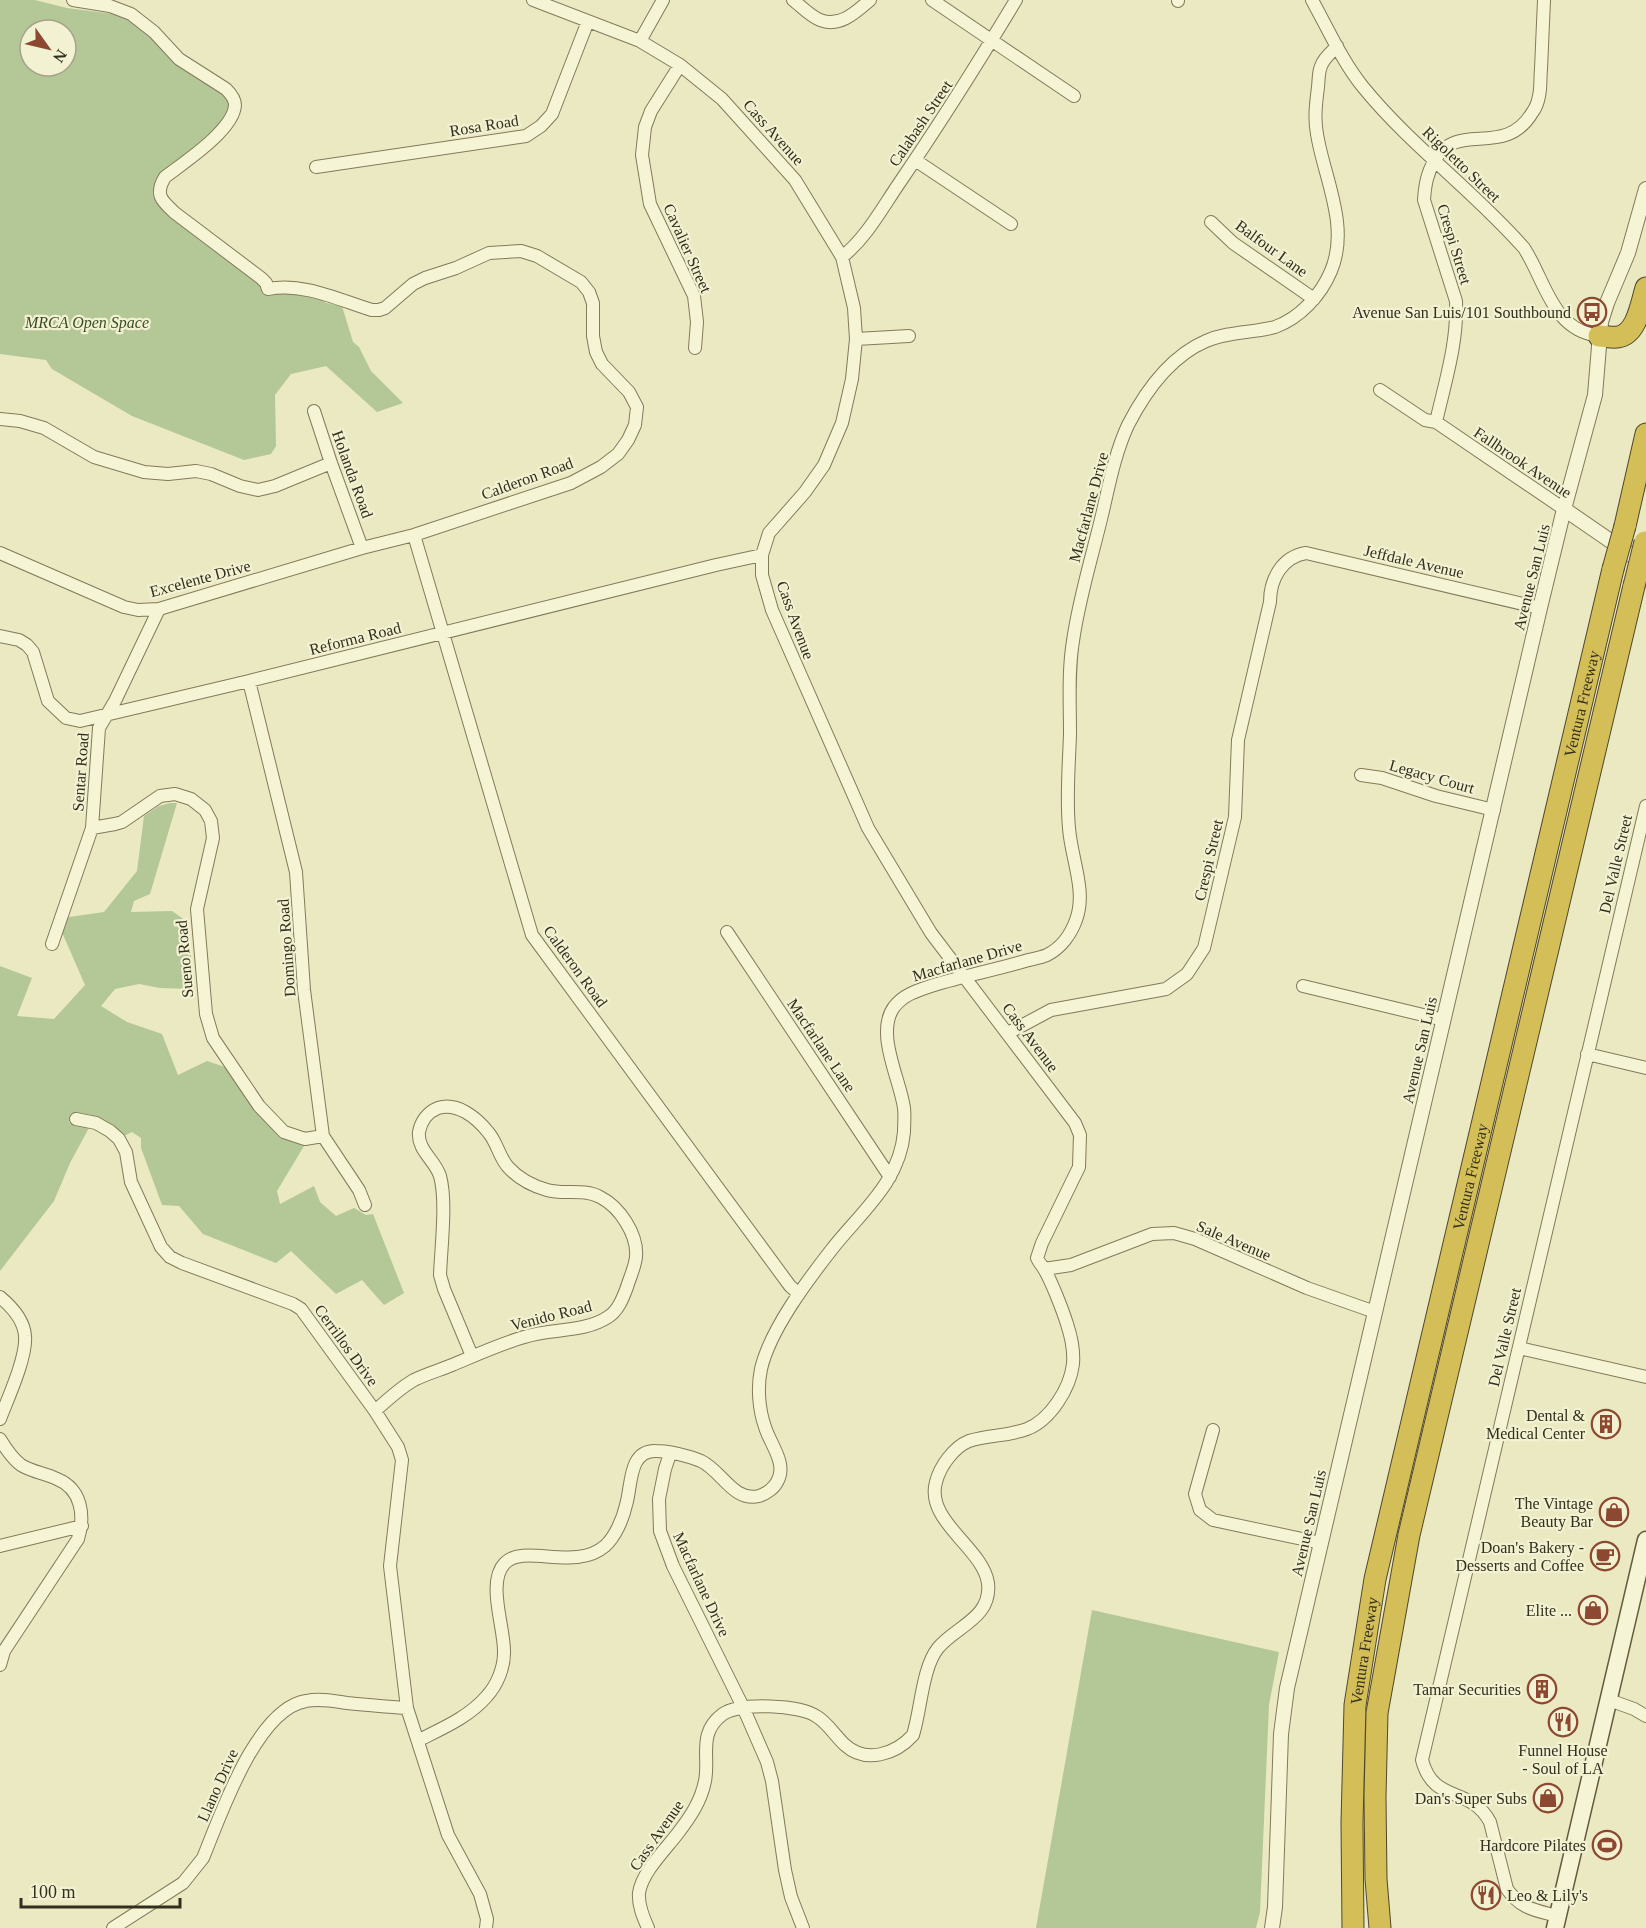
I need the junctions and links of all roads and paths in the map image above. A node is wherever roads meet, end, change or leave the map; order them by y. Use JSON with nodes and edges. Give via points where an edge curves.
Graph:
{"nodes":[{"id":1,"x":74,"y":0,"type":"edge"},
{"id":2,"x":533,"y":0,"type":"edge"},
{"id":3,"x":663,"y":0,"type":"edge"},
{"id":4,"x":793,"y":0,"type":"edge"},
{"id":5,"x":870,"y":0,"type":"edge"},
{"id":6,"x":932,"y":0,"type":"edge"},
{"id":7,"x":1016,"y":0,"type":"edge"},
{"id":8,"x":1312,"y":0,"type":"edge"},
{"id":9,"x":1544,"y":0,"type":"edge"},
{"id":10,"x":588,"y":21,"type":"junction"},
{"id":11,"x":992,"y":40,"type":"junction"},
{"id":12,"x":640,"y":41,"type":"junction"},
{"id":13,"x":1337,"y":46,"type":"junction"},
{"id":14,"x":680,"y":64,"type":"junction"},
{"id":15,"x":1074,"y":96,"type":"dead end"},
{"id":16,"x":915,"y":160,"type":"junction"},
{"id":17,"x":1434,"y":161,"type":"junction"},
{"id":18,"x":316,"y":166,"type":"dead end"},
{"id":19,"x":1646,"y":189,"type":"edge"},
{"id":20,"x":1211,"y":222,"type":"dead end"},
{"id":21,"x":1011,"y":224,"type":"dead end"},
{"id":22,"x":842,"y":257,"type":"junction"},
{"id":23,"x":1646,"y":288,"type":"edge"},
{"id":24,"x":1314,"y":299,"type":"junction"},
{"id":25,"x":909,"y":336,"type":"dead end"},
{"id":26,"x":1599,"y":336,"type":"junction"},
{"id":27,"x":856,"y":339,"type":"junction"},
{"id":28,"x":695,"y":348,"type":"dead end"},
{"id":29,"x":1380,"y":390,"type":"dead end"},
{"id":30,"x":314,"y":411,"type":"dead end"},
{"id":31,"x":0,"y":419,"type":"edge"},
{"id":32,"x":1436,"y":422,"type":"junction"},
{"id":33,"x":1646,"y":434,"type":"edge"},
{"id":34,"x":331,"y":463,"type":"junction"},
{"id":35,"x":1564,"y":509,"type":"junction"},
{"id":36,"x":414,"y":535,"type":"junction"},
{"id":37,"x":1645,"y":538,"type":"edge"},
{"id":38,"x":362,"y":548,"type":"junction"},
{"id":39,"x":0,"y":554,"type":"edge"},
{"id":40,"x":762,"y":555,"type":"junction"},
{"id":41,"x":1284,"y":564,"type":"joint"},
{"id":42,"x":1646,"y":566,"type":"edge"},
{"id":43,"x":1540,"y":608,"type":"junction"},
{"id":44,"x":159,"y":609,"type":"junction"},
{"id":45,"x":442,"y":634,"type":"junction"},
{"id":46,"x":0,"y":636,"type":"edge"},
{"id":47,"x":249,"y":681,"type":"junction"},
{"id":48,"x":106,"y":716,"type":"junction"},
{"id":49,"x":1360,"y":775,"type":"dead end"},
{"id":50,"x":1646,"y":806,"type":"edge"},
{"id":51,"x":1494,"y":810,"type":"junction"},
{"id":52,"x":92,"y":828,"type":"junction"},
{"id":53,"x":727,"y":932,"type":"dead end"},
{"id":54,"x":52,"y":944,"type":"dead end"},
{"id":55,"x":965,"y":977,"type":"junction"},
{"id":56,"x":1303,"y":986,"type":"dead end"},
{"id":57,"x":1444,"y":1020,"type":"junction"},
{"id":58,"x":1008,"y":1034,"type":"junction"},
{"id":59,"x":1587,"y":1054,"type":"junction"},
{"id":60,"x":1646,"y":1068,"type":"edge"},
{"id":61,"x":76,"y":1119,"type":"dead end"},
{"id":62,"x":323,"y":1136,"type":"junction"},
{"id":63,"x":890,"y":1177,"type":"junction"},
{"id":64,"x":365,"y":1205,"type":"dead end"},
{"id":65,"x":1044,"y":1269,"type":"junction"},
{"id":66,"x":799,"y":1294,"type":"junction"},
{"id":67,"x":0,"y":1297,"type":"edge"},
{"id":68,"x":1375,"y":1312,"type":"junction"},
{"id":69,"x":1519,"y":1348,"type":"junction"},
{"id":70,"x":472,"y":1356,"type":"junction"},
{"id":71,"x":1646,"y":1377,"type":"edge"},
{"id":72,"x":375,"y":1411,"type":"junction"},
{"id":73,"x":0,"y":1419,"type":"edge"},
{"id":74,"x":1213,"y":1430,"type":"dead end"},
{"id":75,"x":0,"y":1439,"type":"edge"},
{"id":76,"x":670,"y":1454,"type":"junction"},
{"id":77,"x":82,"y":1526,"type":"junction"},
{"id":78,"x":1646,"y":1540,"type":"edge"},
{"id":79,"x":1321,"y":1543,"type":"junction"},
{"id":80,"x":0,"y":1546,"type":"edge"},
{"id":81,"x":0,"y":1665,"type":"edge"},
{"id":82,"x":1609,"y":1700,"type":"junction"},
{"id":83,"x":743,"y":1707,"type":"junction"},
{"id":84,"x":407,"y":1708,"type":"junction"},
{"id":85,"x":1646,"y":1716,"type":"edge"},
{"id":86,"x":419,"y":1740,"type":"junction"},
{"id":87,"x":1556,"y":1922,"type":"edge"},
{"id":88,"x":1352,"y":1925,"type":"edge"},
{"id":89,"x":113,"y":1928,"type":"edge"},
{"id":90,"x":486,"y":1928,"type":"edge"},
{"id":91,"x":648,"y":1928,"type":"edge"},
{"id":92,"x":803,"y":1928,"type":"edge"},
{"id":93,"x":1272,"y":1928,"type":"edge"},
{"id":94,"x":1380,"y":1928,"type":"edge"}],
"edges":[{"from":1,"to":36,"type":"street","name":"Calderon Road","via":[[130,14],[179,59],[232,95],[233,113],[217,136],[165,177],[159,192],[175,213],[261,278],[268,289],[290,287],[379,310],[425,278],[489,253],[521,250],[581,282],[589,292],[596,352],[602,364],[629,392],[636,407],[635,424],[618,454],[571,483]]},
{"from":2,"to":10,"type":"street","name":"Cass Avenue"},
{"from":3,"to":12,"type":"street"},
{"from":4,"to":5,"type":"street","via":[[820,20],[839,22]]},
{"from":6,"to":11,"type":"street"},
{"from":7,"to":11,"type":"street","name":"Calabash Street"},
{"from":8,"to":13,"type":"street","name":"Rigoletto Street"},
{"from":9,"to":17,"type":"street","name":"Crespi Street","via":[[1539,97],[1532,114],[1518,130],[1499,138],[1449,144]]},
{"from":10,"to":12,"type":"street","name":"Cass Avenue"},
{"from":10,"to":18,"type":"street","name":"Rosa Road","via":[[552,114],[526,136]]},
{"from":11,"to":15,"type":"street"},
{"from":11,"to":16,"type":"street","name":"Calabash Street"},
{"from":12,"to":14,"type":"street","name":"Cass Avenue"},
{"from":13,"to":17,"type":"street","name":"Rigoletto Street","via":[[1373,99]]},
{"from":13,"to":24,"type":"street","name":"Macfarlane Drive","via":[[1322,64],[1314,114],[1339,229],[1331,273]]},
{"from":14,"to":22,"type":"street","name":"Cass Avenue","via":[[722,99],[795,180]]},
{"from":14,"to":28,"type":"street","name":"Cavalier Street","via":[[651,111],[642,155],[650,204],[694,296]]},
{"from":16,"to":21,"type":"street"},
{"from":16,"to":22,"type":"street","name":"Calabash Street","via":[[856,246]]},
{"from":17,"to":26,"type":"street","name":"Rigoletto Street","via":[[1524,248],[1563,319],[1586,335]]},
{"from":17,"to":32,"type":"street","name":"Crespi Street","via":[[1424,200],[1456,301],[1455,338]]},
{"from":19,"to":26,"type":"street","name":"Avenue San Luis"},
{"from":20,"to":24,"type":"street","name":"Balfour Lane","via":[[1233,243]]},
{"from":22,"to":27,"type":"street","name":"Cass Avenue","via":[[854,308]]},
{"from":23,"to":26,"type":"highway","via":[[1629,332],[1620,337]]},
{"from":24,"to":55,"type":"street","name":"Macfarlane Drive","via":[[1300,313],[1275,326],[1207,340],[1181,355],[1149,390],[1126,429],[1071,648],[1069,829],[1080,895],[1079,914],[1067,939],[1050,954]]},
{"from":25,"to":27,"type":"street"},
{"from":26,"to":35,"type":"street","name":"Avenue San Luis","via":[[1595,395]]},
{"from":27,"to":40,"type":"street","name":"Cass Avenue","via":[[844,414],[824,465],[806,492],[768,533]]},
{"from":29,"to":32,"type":"street","name":"Fallbrook Avenue","via":[[1425,420]]},
{"from":30,"to":34,"type":"street","name":"Holanda Road"},
{"from":31,"to":34,"type":"street","via":[[44,428],[94,457],[144,472],[196,471],[258,490]]},
{"from":32,"to":35,"type":"street","name":"Fallbrook Avenue"},
{"from":33,"to":88,"type":"highway","name":"Ventura Freeway","bridge":true,"via":[[1375,1579],[1355,1705]]},
{"from":34,"to":38,"type":"street","name":"Holanda Road"},
{"from":35,"to":42,"type":"street","name":"Fallbrook Avenue"},
{"from":35,"to":43,"type":"street","name":"Avenue San Luis"},
{"from":36,"to":38,"type":"street","name":"Excelente Drive"},
{"from":36,"to":45,"type":"street","name":"Calderon Road"},
{"from":37,"to":94,"type":"highway","name":"Ventura Freeway","bridge":true,"via":[[1408,1534],[1377,1713],[1376,1879]]},
{"from":38,"to":44,"type":"street","name":"Excelente Drive"},
{"from":39,"to":44,"type":"street","name":"Excelente Drive","via":[[124,607]]},
{"from":40,"to":45,"type":"street","name":"Reforma Road"},
{"from":40,"to":55,"type":"street","name":"Cass Avenue","via":[[762,575],[772,610],[868,828],[931,933]]},
{"from":41,"to":43,"type":"street","name":"Jeffdale Avenue","via":[[1295,554],[1306,553]]},
{"from":41,"to":58,"type":"street","name":"Crespi Street","via":[[1270,589],[1238,740],[1235,817],[1204,948],[1187,974],[1166,989],[1051,1010]]},
{"from":43,"to":51,"type":"street","name":"Avenue San Luis"},
{"from":44,"to":48,"type":"street","name":"Sentar Road"},
{"from":45,"to":47,"type":"street","name":"Reforma Road"},
{"from":45,"to":66,"type":"street","name":"Calderon Road","via":[[532,935]]},
{"from":46,"to":48,"type":"street","name":"Reforma Road","via":[[19,640],[33,652],[48,701],[66,718],[80,721]]},
{"from":47,"to":48,"type":"street","name":"Reforma Road"},
{"from":47,"to":62,"type":"street","name":"Domingo Road","via":[[296,872],[304,990]]},
{"from":48,"to":52,"type":"street","name":"Sentar Road","via":[[99,728]]},
{"from":49,"to":51,"type":"street","name":"Legacy Court"},
{"from":50,"to":59,"type":"street","name":"Del Valle Street"},
{"from":51,"to":57,"type":"street","name":"Avenue San Luis"},
{"from":52,"to":54,"type":"street","name":"Sentar Road"},
{"from":52,"to":62,"type":"street","name":"Sueno Road","via":[[122,822],[160,796],[175,794],[191,799],[205,810],[213,838],[197,909],[206,1014],[213,1038],[259,1106],[284,1132],[305,1139]]},
{"from":53,"to":63,"type":"street","name":"Macfarlane Lane"},
{"from":55,"to":58,"type":"street","name":"Cass Avenue"},
{"from":55,"to":63,"type":"street","name":"Macfarlane Drive","via":[[908,994],[886,1021],[904,1109],[900,1156]]},
{"from":56,"to":57,"type":"street"},
{"from":57,"to":68,"type":"street","name":"Avenue San Luis"},
{"from":58,"to":65,"type":"street","name":"Cass Avenue","via":[[1080,1135],[1079,1167],[1041,1243],[1037,1258]]},
{"from":59,"to":60,"type":"street"},
{"from":59,"to":69,"type":"street","name":"Del Valle Street"},
{"from":61,"to":72,"type":"street","name":"Cerrillos Drive","via":[[96,1123],[119,1139],[126,1152],[131,1182],[161,1247],[170,1257],[301,1309]]},
{"from":62,"to":64,"type":"street","name":"Domingo Road"},
{"from":63,"to":66,"type":"street","name":"Macfarlane Drive","via":[[877,1199]]},
{"from":65,"to":68,"type":"street","name":"Sale Avenue","via":[[1071,1265],[1152,1234],[1174,1233]]},
{"from":65,"to":83,"type":"street","name":"Cass Avenue","via":[[1067,1324],[1073,1364],[1060,1397],[1049,1413],[1030,1428],[968,1442],[940,1469],[934,1499],[983,1569],[987,1596],[976,1618],[936,1650],[929,1664],[913,1735],[886,1754],[866,1755],[854,1752],[825,1723],[805,1711]]},
{"from":66,"to":76,"type":"street","name":"Macfarlane Drive","via":[[761,1368],[761,1414],[781,1471],[774,1487],[758,1496],[739,1493],[705,1463]]},
{"from":67,"to":73,"type":"street","via":[[20,1320],[25,1336],[24,1354]]},
{"from":68,"to":79,"type":"street","name":"Avenue San Luis"},
{"from":69,"to":71,"type":"street"},
{"from":69,"to":87,"type":"street","name":"Del Valle Street","via":[[1422,1760],[1433,1783],[1470,1800],[1485,1812],[1511,1896]]},
{"from":70,"to":70,"type":"street","name":"Venido Road","via":[[440,1275],[443,1189],[439,1173],[420,1145],[422,1120],[435,1109],[448,1106],[463,1110],[489,1132],[509,1168],[521,1178],[536,1187],[584,1192],[614,1207],[629,1226],[636,1250],[624,1295],[609,1316],[594,1324],[526,1336]]},
{"from":70,"to":72,"type":"street","name":"Venido Road","via":[[415,1380]]},
{"from":72,"to":84,"type":"street","name":"Cerrillos Drive","via":[[402,1460],[390,1566]]},
{"from":74,"to":79,"type":"street","via":[[1196,1494],[1200,1510],[1213,1520]]},
{"from":75,"to":77,"type":"street","via":[[22,1466],[70,1487],[78,1499]]},
{"from":76,"to":83,"type":"street","name":"Macfarlane Drive","via":[[659,1499],[660,1531],[673,1566]]},
{"from":76,"to":86,"type":"street","via":[[652,1450],[641,1454],[634,1464],[626,1510],[604,1547],[579,1559],[522,1556],[512,1557],[502,1565],[496,1578],[504,1655],[498,1679],[486,1698],[455,1722]]},
{"from":77,"to":80,"type":"street"},
{"from":77,"to":81,"type":"street","via":[[78,1539],[4,1651]]},
{"from":78,"to":82,"type":"main road"},
{"from":79,"to":93,"type":"street","name":"Avenue San Luis","via":[[1287,1688],[1281,1734]]},
{"from":82,"to":85,"type":"street"},
{"from":82,"to":87,"type":"main road"},
{"from":83,"to":91,"type":"street","name":"Cass Avenue","via":[[724,1713],[713,1724],[705,1743],[706,1778],[694,1813],[645,1876],[639,1893]]},
{"from":83,"to":92,"type":"street","name":"Macfarlane Drive","via":[[767,1762],[784,1870]]},
{"from":84,"to":86,"type":"street"},
{"from":84,"to":89,"type":"street","name":"Llano Drive","via":[[318,1700],[303,1701],[282,1712],[244,1760],[195,1870],[183,1883]]},
{"from":86,"to":90,"type":"street","via":[[448,1835],[480,1894]]}]}
